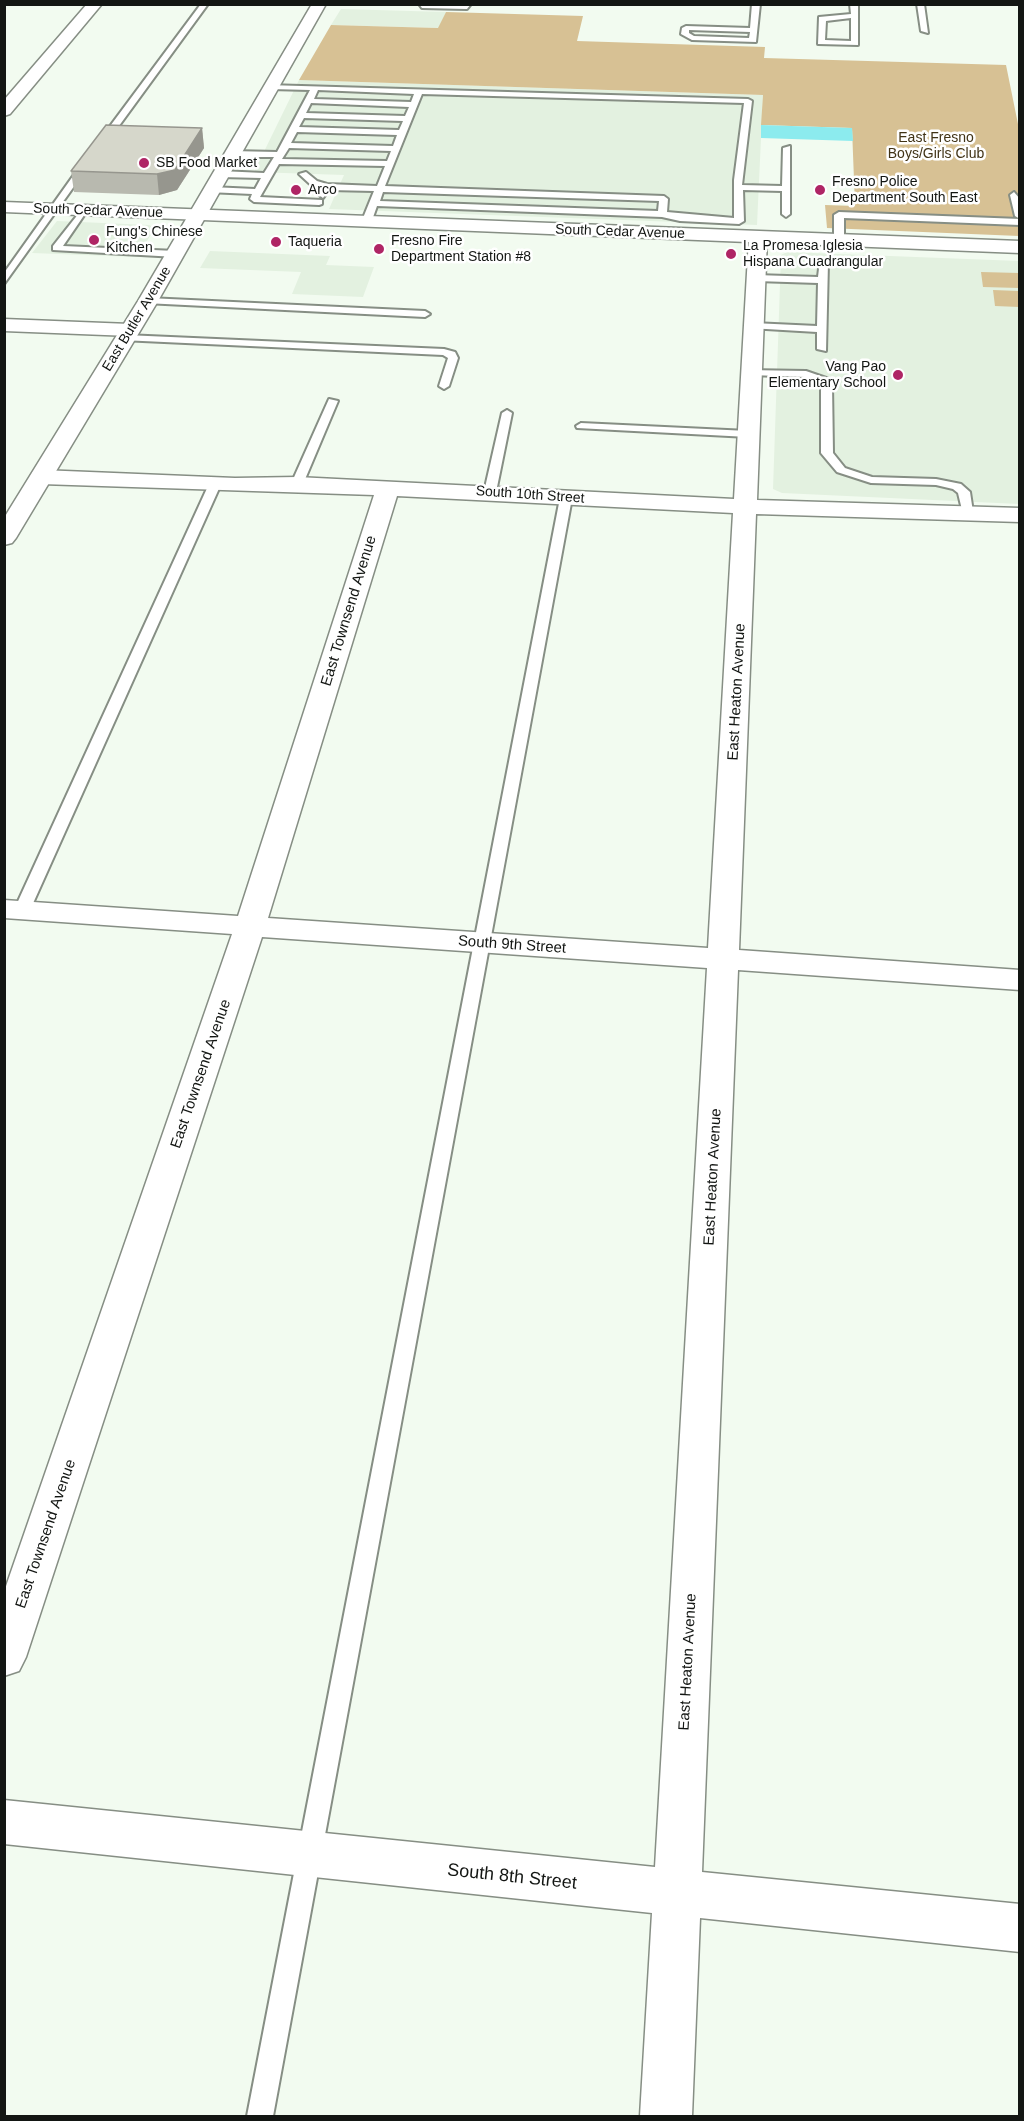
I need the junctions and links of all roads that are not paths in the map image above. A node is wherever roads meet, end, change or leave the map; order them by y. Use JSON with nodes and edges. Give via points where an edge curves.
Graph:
{"nodes":[{"id":1,"x":95,"y":4,"type":"edge"},
{"id":2,"x":205,"y":4,"type":"edge"},
{"id":3,"x":319,"y":4,"type":"edge"},
{"id":4,"x":468,"y":4,"type":"edge"},
{"id":5,"x":756,"y":4,"type":"edge"},
{"id":6,"x":854,"y":4,"type":"edge"},
{"id":7,"x":920,"y":4,"type":"edge"},
{"id":8,"x":422,"y":6,"type":"edge"},
{"id":9,"x":854,"y":16,"type":"junction"},
{"id":10,"x":753,"y":30,"type":"junction"},
{"id":11,"x":925,"y":31,"type":"dead end"},
{"id":12,"x":270,"y":87,"type":"junction"},
{"id":13,"x":315,"y":88,"type":"junction"},
{"id":14,"x":419,"y":92,"type":"junction"},
{"id":15,"x":309,"y":101,"type":"junction"},
{"id":16,"x":414,"y":105,"type":"junction"},
{"id":17,"x":4,"y":111,"type":"edge"},
{"id":18,"x":301,"y":115,"type":"junction"},
{"id":19,"x":408,"y":119,"type":"junction"},
{"id":20,"x":294,"y":129,"type":"junction"},
{"id":21,"x":401,"y":133,"type":"junction"},
{"id":22,"x":286,"y":145,"type":"junction"},
{"id":23,"x":98,"y":148,"type":"edge"},
{"id":24,"x":787,"y":148,"type":"dead end"},
{"id":25,"x":395,"y":149,"type":"junction"},
{"id":26,"x":231,"y":154,"type":"junction"},
{"id":27,"x":91,"y":158,"type":"edge"},
{"id":28,"x":279,"y":158,"type":"junction"},
{"id":29,"x":388,"y":164,"type":"junction"},
{"id":30,"x":220,"y":174,"type":"junction"},
{"id":31,"x":303,"y":174,"type":"dead end"},
{"id":32,"x":267,"y":176,"type":"junction"},
{"id":33,"x":326,"y":187,"type":"junction"},
{"id":34,"x":738,"y":187,"type":"junction"},
{"id":35,"x":380,"y":188,"type":"junction"},
{"id":36,"x":786,"y":189,"type":"junction"},
{"id":37,"x":211,"y":190,"type":"junction"},
{"id":38,"x":258,"y":192,"type":"junction"},
{"id":39,"x":1014,"y":195,"type":"dead end"},
{"id":40,"x":319,"y":202,"type":"junction"},
{"id":41,"x":374,"y":202,"type":"junction"},
{"id":42,"x":4,"y":207,"type":"edge"},
{"id":43,"x":56,"y":210,"type":"junction"},
{"id":44,"x":83,"y":211,"type":"junction"},
{"id":45,"x":662,"y":214,"type":"junction"},
{"id":46,"x":786,"y":214,"type":"dead end"},
{"id":47,"x":198,"y":216,"type":"junction"},
{"id":48,"x":1020,"y":216,"type":"edge"},
{"id":49,"x":312,"y":220,"type":"junction"},
{"id":50,"x":1020,"y":222,"type":"edge"},
{"id":51,"x":366,"y":223,"type":"junction"},
{"id":52,"x":679,"y":226,"type":"junction"},
{"id":53,"x":758,"y":238,"type":"junction"},
{"id":54,"x":839,"y":241,"type":"junction"},
{"id":55,"x":1019,"y":248,"type":"edge"},
{"id":56,"x":176,"y":254,"type":"junction"},
{"id":57,"x":822,"y":262,"type":"dead end"},
{"id":58,"x":756,"y":278,"type":"junction"},
{"id":59,"x":822,"y":280,"type":"junction"},
{"id":60,"x":4,"y":281,"type":"edge"},
{"id":61,"x":148,"y":301,"type":"junction"},
{"id":62,"x":425,"y":314,"type":"dead end"},
{"id":63,"x":4,"y":325,"type":"edge"},
{"id":64,"x":753,"y":326,"type":"junction"},
{"id":65,"x":822,"y":329,"type":"junction"},
{"id":66,"x":127,"y":334,"type":"junction"},
{"id":67,"x":822,"y":349,"type":"dead end"},
{"id":68,"x":751,"y":372,"type":"junction"},
{"id":69,"x":444,"y":386,"type":"dead end"},
{"id":70,"x":333,"y":401,"type":"dead end"},
{"id":71,"x":507,"y":413,"type":"dead end"},
{"id":72,"x":581,"y":426,"type":"dead end"},
{"id":73,"x":748,"y":434,"type":"junction"},
{"id":74,"x":42,"y":477,"type":"junction"},
{"id":75,"x":215,"y":484,"type":"junction"},
{"id":76,"x":297,"y":484,"type":"junction"},
{"id":77,"x":388,"y":488,"type":"junction"},
{"id":78,"x":490,"y":492,"type":"junction"},
{"id":79,"x":566,"y":498,"type":"junction"},
{"id":80,"x":746,"y":506,"type":"junction"},
{"id":81,"x":967,"y":512,"type":"junction"},
{"id":82,"x":1020,"y":515,"type":"edge"},
{"id":83,"x":4,"y":538,"type":"edge"},
{"id":84,"x":13,"y":910,"type":"edge"},
{"id":85,"x":250,"y":926,"type":"junction"},
{"id":86,"x":482,"y":943,"type":"junction"},
{"id":87,"x":724,"y":960,"type":"junction"},
{"id":88,"x":1020,"y":980,"type":"edge"},
{"id":89,"x":4,"y":1657,"type":"edge"},
{"id":90,"x":4,"y":1822,"type":"edge"},
{"id":91,"x":309,"y":1856,"type":"junction"},
{"id":92,"x":677,"y":1893,"type":"junction"},
{"id":93,"x":1020,"y":1928,"type":"edge"},
{"id":94,"x":260,"y":2116,"type":"edge"},
{"id":95,"x":666,"y":2116,"type":"edge"}],
"edges":[{"from":1,"to":17,"type":"street"},
{"from":2,"to":23,"type":"lane"},
{"from":3,"to":12,"type":"street","name":"East Butler Avenue"},
{"from":4,"to":8,"type":"lane"},
{"from":5,"to":10,"type":"lane"},
{"from":6,"to":9,"type":"lane"},
{"from":7,"to":11,"type":"lane"},
{"from":9,"to":9,"type":"lane","via":[[855,44],[821,42],[822,19]]},
{"from":10,"to":10,"type":"lane","via":[[753,40],[692,38],[685,34],[686,28]]},
{"from":12,"to":13,"type":"lane"},
{"from":12,"to":26,"type":"street","name":"East Butler Avenue"},
{"from":13,"to":14,"type":"lane"},
{"from":13,"to":15,"type":"lane"},
{"from":14,"to":16,"type":"lane"},
{"from":14,"to":34,"type":"lane","via":[[748,101]]},
{"from":15,"to":16,"type":"lane"},
{"from":15,"to":18,"type":"lane"},
{"from":16,"to":19,"type":"lane"},
{"from":18,"to":19,"type":"lane"},
{"from":18,"to":20,"type":"lane"},
{"from":19,"to":21,"type":"lane"},
{"from":20,"to":21,"type":"lane"},
{"from":20,"to":22,"type":"lane"},
{"from":21,"to":25,"type":"lane"},
{"from":22,"to":25,"type":"lane"},
{"from":22,"to":28,"type":"lane"},
{"from":24,"to":36,"type":"lane"},
{"from":25,"to":29,"type":"lane"},
{"from":26,"to":28,"type":"lane"},
{"from":26,"to":30,"type":"street","name":"East Butler Avenue"},
{"from":27,"to":43,"type":"lane"},
{"from":28,"to":29,"type":"lane"},
{"from":28,"to":32,"type":"lane"},
{"from":29,"to":35,"type":"lane"},
{"from":30,"to":32,"type":"lane"},
{"from":30,"to":37,"type":"street","name":"East Butler Avenue"},
{"from":31,"to":33,"type":"lane"},
{"from":32,"to":38,"type":"lane"},
{"from":33,"to":35,"type":"lane"},
{"from":33,"to":40,"type":"lane"},
{"from":34,"to":36,"type":"lane"},
{"from":34,"to":52,"type":"lane","via":[[739,221]]},
{"from":35,"to":41,"type":"lane"},
{"from":35,"to":45,"type":"lane","via":[[664,199]]},
{"from":36,"to":46,"type":"lane"},
{"from":37,"to":38,"type":"lane"},
{"from":37,"to":47,"type":"street","name":"East Butler Avenue"},
{"from":38,"to":40,"type":"lane","via":[[254,199]]},
{"from":39,"to":48,"type":"lane"},
{"from":40,"to":49,"type":"lane"},
{"from":41,"to":45,"type":"lane"},
{"from":41,"to":51,"type":"lane"},
{"from":42,"to":43,"type":"street","name":"South Cedar Avenue"},
{"from":43,"to":44,"type":"street","name":"South Cedar Avenue"},
{"from":43,"to":60,"type":"lane"},
{"from":44,"to":47,"type":"street","name":"South Cedar Avenue"},
{"from":44,"to":56,"type":"lane","via":[[56,248]]},
{"from":45,"to":52,"type":"lane"},
{"from":47,"to":49,"type":"street","name":"South Cedar Avenue"},
{"from":47,"to":56,"type":"street","name":"East Butler Avenue"},
{"from":49,"to":51,"type":"street","name":"South Cedar Avenue"},
{"from":50,"to":54,"type":"lane","via":[[838,215]]},
{"from":51,"to":52,"type":"street","name":"South Cedar Avenue"},
{"from":52,"to":53,"type":"street","name":"South Cedar Avenue"},
{"from":53,"to":54,"type":"street","name":"South Cedar Avenue"},
{"from":53,"to":58,"type":"street","name":"East Heaton Avenue"},
{"from":54,"to":55,"type":"street","name":"South Cedar Avenue"},
{"from":56,"to":61,"type":"street","name":"East Butler Avenue"},
{"from":57,"to":59,"type":"lane"},
{"from":58,"to":59,"type":"lane"},
{"from":58,"to":64,"type":"street","name":"East Heaton Avenue"},
{"from":59,"to":65,"type":"lane"},
{"from":61,"to":62,"type":"lane"},
{"from":61,"to":66,"type":"street","name":"East Butler Avenue"},
{"from":63,"to":66,"type":"street"},
{"from":64,"to":65,"type":"lane"},
{"from":64,"to":68,"type":"street","name":"East Heaton Avenue"},
{"from":65,"to":67,"type":"lane"},
{"from":66,"to":69,"type":"lane","via":[[444,352],[453,358]]},
{"from":66,"to":74,"type":"street","name":"East Butler Avenue"},
{"from":68,"to":73,"type":"street","name":"East Heaton Avenue"},
{"from":68,"to":81,"type":"lane","via":[[806,374],[825,381],[827,453],[841,470],[871,480],[951,484],[964,492]]},
{"from":70,"to":76,"type":"lane"},
{"from":71,"to":78,"type":"lane"},
{"from":72,"to":73,"type":"lane"},
{"from":73,"to":80,"type":"street","name":"East Heaton Avenue"},
{"from":74,"to":75,"type":"street","name":"South 10th Street"},
{"from":74,"to":83,"type":"street","name":"East Butler Avenue"},
{"from":75,"to":76,"type":"street","name":"South 10th Street"},
{"from":75,"to":84,"type":"lane"},
{"from":76,"to":77,"type":"street","name":"South 10th Street"},
{"from":77,"to":78,"type":"street","name":"South 10th Street"},
{"from":77,"to":85,"type":"street","name":"East Townsend Avenue"},
{"from":78,"to":79,"type":"street","name":"South 10th Street"},
{"from":79,"to":80,"type":"street","name":"South 10th Street"},
{"from":79,"to":86,"type":"lane"},
{"from":80,"to":81,"type":"street","name":"South 10th Street"},
{"from":80,"to":87,"type":"street","name":"East Heaton Avenue"},
{"from":81,"to":82,"type":"street","name":"South 10th Street"},
{"from":84,"to":85,"type":"street","name":"South 9th Street"},
{"from":85,"to":86,"type":"street","name":"South 9th Street"},
{"from":85,"to":89,"type":"street","name":"East Townsend Avenue"},
{"from":86,"to":87,"type":"street","name":"South 9th Street"},
{"from":86,"to":91,"type":"lane"},
{"from":87,"to":88,"type":"street","name":"South 9th Street"},
{"from":87,"to":92,"type":"street","name":"East Heaton Avenue"},
{"from":90,"to":91,"type":"street","name":"South 8th Street"},
{"from":91,"to":92,"type":"street","name":"South 8th Street"},
{"from":91,"to":94,"type":"lane"},
{"from":92,"to":93,"type":"street","name":"South 8th Street"},
{"from":92,"to":95,"type":"street","name":"East Heaton Avenue"}]}
